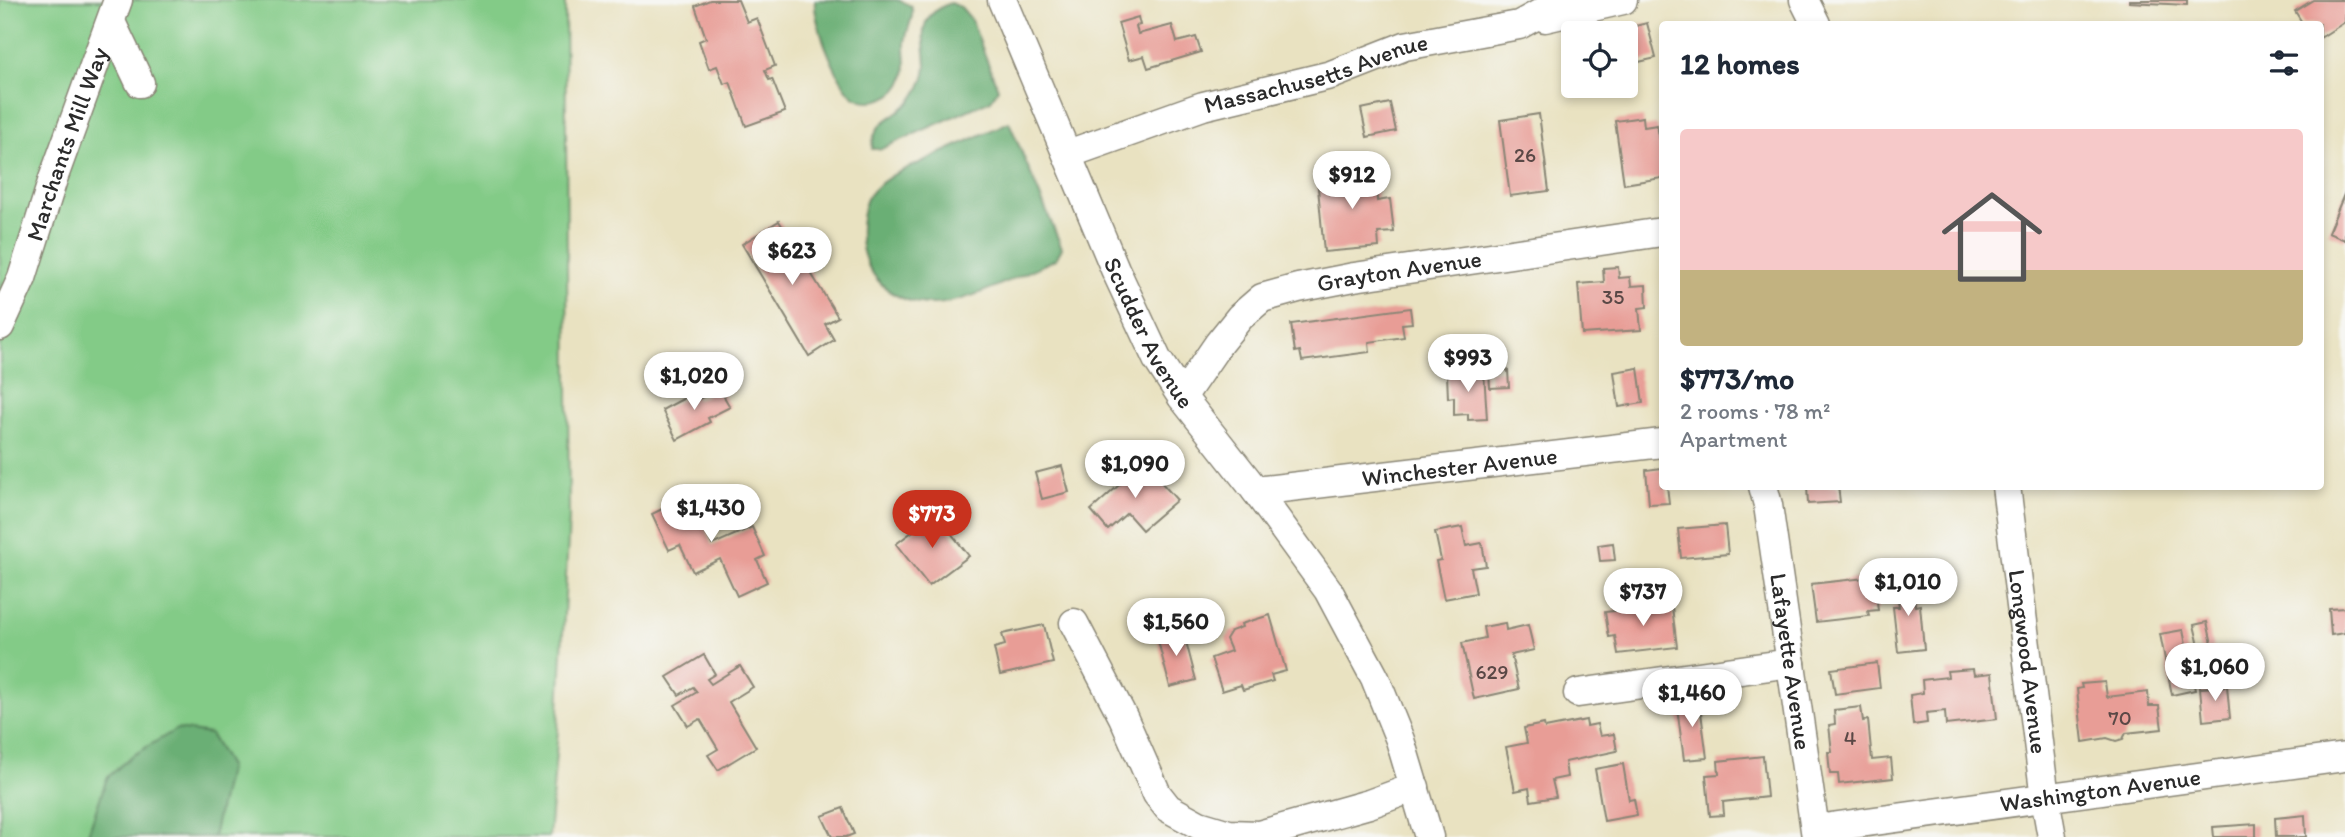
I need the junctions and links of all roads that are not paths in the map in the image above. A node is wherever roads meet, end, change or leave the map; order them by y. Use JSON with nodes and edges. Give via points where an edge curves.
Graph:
{"nodes":[{"id":1,"x":1002,"y":0,"type":"edge"},
{"id":2,"x":1564,"y":0,"type":"edge"},
{"id":3,"x":1623,"y":0,"type":"edge"},
{"id":4,"x":1804,"y":0,"type":"edge"},
{"id":5,"x":115,"y":11,"type":"edge"},
{"id":6,"x":1814,"y":21,"type":"edge"},
{"id":7,"x":1519,"y":25,"type":"junction"},
{"id":8,"x":140,"y":83,"type":"dead end"},
{"id":9,"x":1068,"y":155,"type":"junction"},
{"id":10,"x":1659,"y":232,"type":"edge"},
{"id":11,"x":0,"y":326,"type":"edge"},
{"id":12,"x":1182,"y":397,"type":"junction"},
{"id":13,"x":1659,"y":443,"type":"edge"},
{"id":14,"x":1764,"y":490,"type":"edge"},
{"id":15,"x":2006,"y":490,"type":"edge"},
{"id":16,"x":1256,"y":491,"type":"junction"},
{"id":17,"x":1074,"y":623,"type":"dead end"},
{"id":18,"x":1791,"y":663,"type":"junction"},
{"id":19,"x":1578,"y":693,"type":"dead end"},
{"id":20,"x":2345,"y":757,"type":"edge"},
{"id":21,"x":1415,"y":787,"type":"junction"},
{"id":22,"x":2045,"y":798,"type":"junction"},
{"id":23,"x":1816,"y":833,"type":"edge"},
{"id":24,"x":1429,"y":837,"type":"edge"},
{"id":25,"x":2052,"y":837,"type":"edge"}],
"edges":[{"from":1,"to":9,"type":"street","name":"Scudder Avenue"},
{"from":2,"to":7,"type":"street","name":"Massachusetts Avenue"},
{"from":3,"to":7,"type":"street"},
{"from":4,"to":6,"type":"street"},
{"from":5,"to":8,"type":"street"},
{"from":5,"to":11,"type":"street","name":"Marchants Mill Way","via":[[22,278]]},
{"from":7,"to":9,"type":"street","name":"Massachusetts Avenue","via":[[1405,46],[1331,75],[1203,106]]},
{"from":9,"to":12,"type":"street","name":"Scudder Avenue","via":[[1144,333]]},
{"from":10,"to":12,"type":"street","name":"Grayton Avenue","via":[[1354,277],[1262,298],[1240,317]]},
{"from":12,"to":16,"type":"street","name":"Scudder Avenue"},
{"from":13,"to":16,"type":"street","name":"Winchester Avenue"},
{"from":14,"to":18,"type":"street","name":"Lafayette Avenue"},
{"from":15,"to":22,"type":"street","name":"Longwood Avenue"},
{"from":16,"to":21,"type":"street","name":"Scudder Avenue","via":[[1328,590],[1375,678]]},
{"from":17,"to":21,"type":"street","via":[[1154,788],[1168,808],[1199,825],[1228,834],[1259,835]]},
{"from":18,"to":19,"type":"street"},
{"from":18,"to":23,"type":"street","name":"Lafayette Avenue"},
{"from":20,"to":22,"type":"street","name":"Washington Avenue"},
{"from":21,"to":24,"type":"street","name":"Scudder Avenue"},
{"from":22,"to":23,"type":"street","name":"Washington Avenue"},
{"from":22,"to":25,"type":"street","name":"Longwood Avenue"}]}
